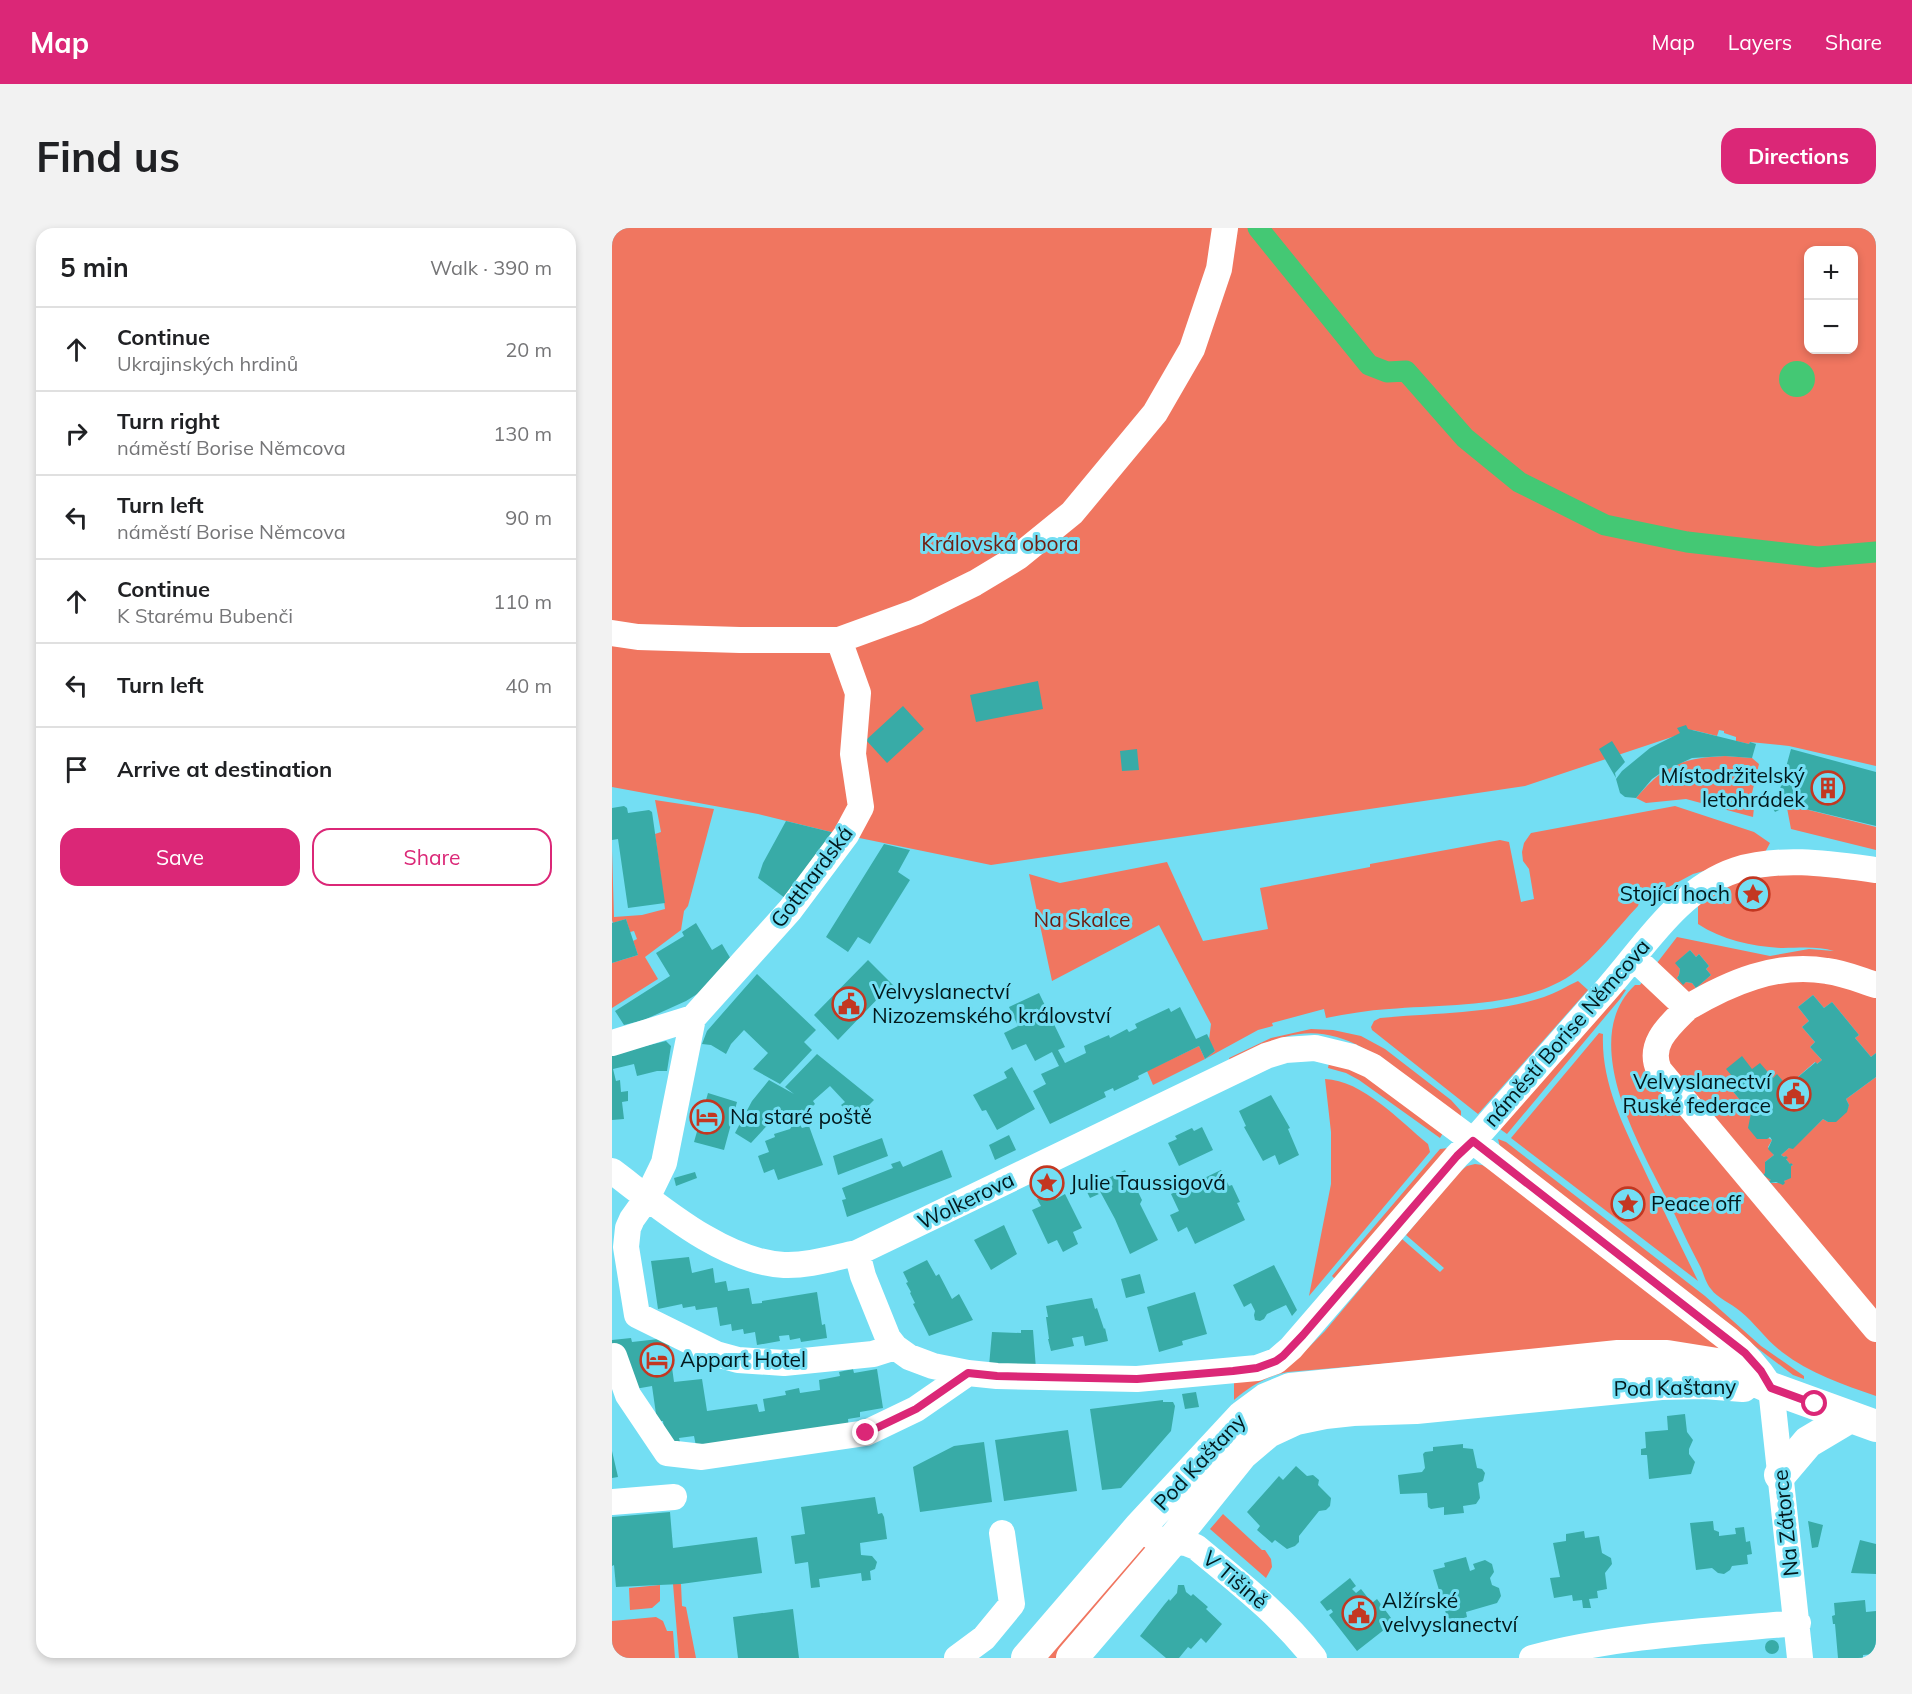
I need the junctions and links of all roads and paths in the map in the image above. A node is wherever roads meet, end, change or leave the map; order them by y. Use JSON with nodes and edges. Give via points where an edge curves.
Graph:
{"nodes":[{"id":1,"x":1225,"y":228,"type":"edge"},
{"id":2,"x":612,"y":633,"type":"edge"},
{"id":3,"x":839,"y":640,"type":"junction"},
{"id":4,"x":1876,"y":870,"type":"edge"},
{"id":5,"x":1634,"y":958,"type":"junction"},
{"id":6,"x":1876,"y":985,"type":"edge"},
{"id":7,"x":1687,"y":1008,"type":"junction"},
{"id":8,"x":693,"y":1017,"type":"junction"},
{"id":9,"x":612,"y":1043,"type":"edge"},
{"id":10,"x":1324,"y":1050,"type":"joint"},
{"id":11,"x":1473,"y":1141,"type":"junction"},
{"id":12,"x":612,"y":1171,"type":"edge"},
{"id":13,"x":647,"y":1198,"type":"junction"},
{"id":14,"x":857,"y":1253,"type":"junction"},
{"id":15,"x":1876,"y":1329,"type":"edge"},
{"id":16,"x":895,"y":1347,"type":"junction"},
{"id":17,"x":614,"y":1356,"type":"dead end"},
{"id":18,"x":968,"y":1373,"type":"junction"},
{"id":19,"x":1771,"y":1388,"type":"junction"},
{"id":20,"x":1863,"y":1421,"type":"edge"},
{"id":21,"x":1780,"y":1475,"type":"junction"},
{"id":22,"x":674,"y":1497,"type":"dead end"},
{"id":23,"x":612,"y":1502,"type":"edge"},
{"id":24,"x":1139,"y":1528,"type":"junction"},
{"id":25,"x":1002,"y":1533,"type":"dead end"},
{"id":26,"x":1172,"y":1541,"type":"junction"},
{"id":27,"x":1798,"y":1623,"type":"junction"},
{"id":28,"x":957,"y":1658,"type":"edge"},
{"id":29,"x":1027,"y":1658,"type":"edge"},
{"id":30,"x":1072,"y":1658,"type":"edge"},
{"id":31,"x":1314,"y":1658,"type":"edge"},
{"id":32,"x":1532,"y":1658,"type":"edge"},
{"id":33,"x":1800,"y":1658,"type":"edge"}],
"edges":[{"from":1,"to":3,"type":"street","via":[[1219,269],[1192,349],[1155,413],[1072,513],[1018,557],[975,583],[916,612]]},
{"from":2,"to":3,"type":"street","via":[[729,640]]},
{"from":3,"to":8,"type":"street","name":"Gotthardská","via":[[858,693],[853,754],[861,807],[846,836],[790,910]]},
{"from":4,"to":5,"type":"street","name":"náměstí Borise Němcova","via":[[1791,861],[1739,869],[1698,891],[1660,925]]},
{"from":5,"to":7,"type":"street"},
{"from":5,"to":11,"type":"street","name":"náměstí Borise Němcova"},
{"from":6,"to":7,"type":"street","via":[[1827,970],[1776,971],[1728,986]]},
{"from":7,"to":15,"type":"street","via":[[1662,1035],[1654,1055],[1659,1070]]},
{"from":8,"to":9,"type":"street"},
{"from":8,"to":13,"type":"street","via":[[664,1163]]},
{"from":10,"to":11,"type":"street","name":"náměstí Borise Němcova","via":[[1372,1066]]},
{"from":10,"to":14,"type":"street","name":"Wolkerova","via":[[1285,1050],[1256,1060]]},
{"from":11,"to":18,"type":"street","name":"náměstí Borise Němcova","via":[[1276,1361],[1257,1368],[1137,1379]]},
{"from":11,"to":19,"type":"street","name":"náměstí Borise Němcova","via":[[1745,1353]]},
{"from":12,"to":13,"type":"street","name":"Wolkerova"},
{"from":13,"to":14,"type":"street","name":"Wolkerova","via":[[714,1242],[755,1260],[787,1265]]},
{"from":13,"to":16,"type":"street","via":[[632,1220],[626,1238],[637,1315],[716,1354],[738,1360],[784,1363],[873,1354]]},
{"from":14,"to":16,"type":"street","via":[[884,1328]]},
{"from":16,"to":18,"type":"street","name":"náměstí Borise Němcova","via":[[920,1361]]},
{"from":17,"to":18,"type":"street","via":[[628,1395],[667,1453],[702,1457],[866,1433],[916,1409]]},
{"from":19,"to":20,"type":"main road"},
{"from":19,"to":21,"type":"street","name":"Na Zátorce"},
{"from":19,"to":24,"type":"main road","name":"Pod Kaštany","via":[[1717,1364],[1646,1355],[1290,1389],[1266,1399],[1243,1416]]},
{"from":19,"to":26,"type":"main road","name":"Pod Kaštany","via":[[1670,1384],[1310,1415],[1281,1425],[1256,1440]]},
{"from":20,"to":21,"type":"main road","via":[[1819,1434]]},
{"from":21,"to":27,"type":"street","name":"Na Zátorce"},
{"from":22,"to":23,"type":"street"},
{"from":24,"to":26,"type":"street","name":"V Tišině","via":[[1156,1539]]},
{"from":24,"to":29,"type":"main road","name":"Pod Kaštany"},
{"from":25,"to":28,"type":"street","via":[[1012,1604],[984,1638]]},
{"from":26,"to":30,"type":"main road","name":"Pod Kaštany"},
{"from":26,"to":31,"type":"street","name":"V Tišině","via":[[1196,1547],[1266,1605]]},
{"from":27,"to":32,"type":"street","via":[[1635,1639]]},
{"from":27,"to":33,"type":"street","name":"Na Zátorce"}]}
